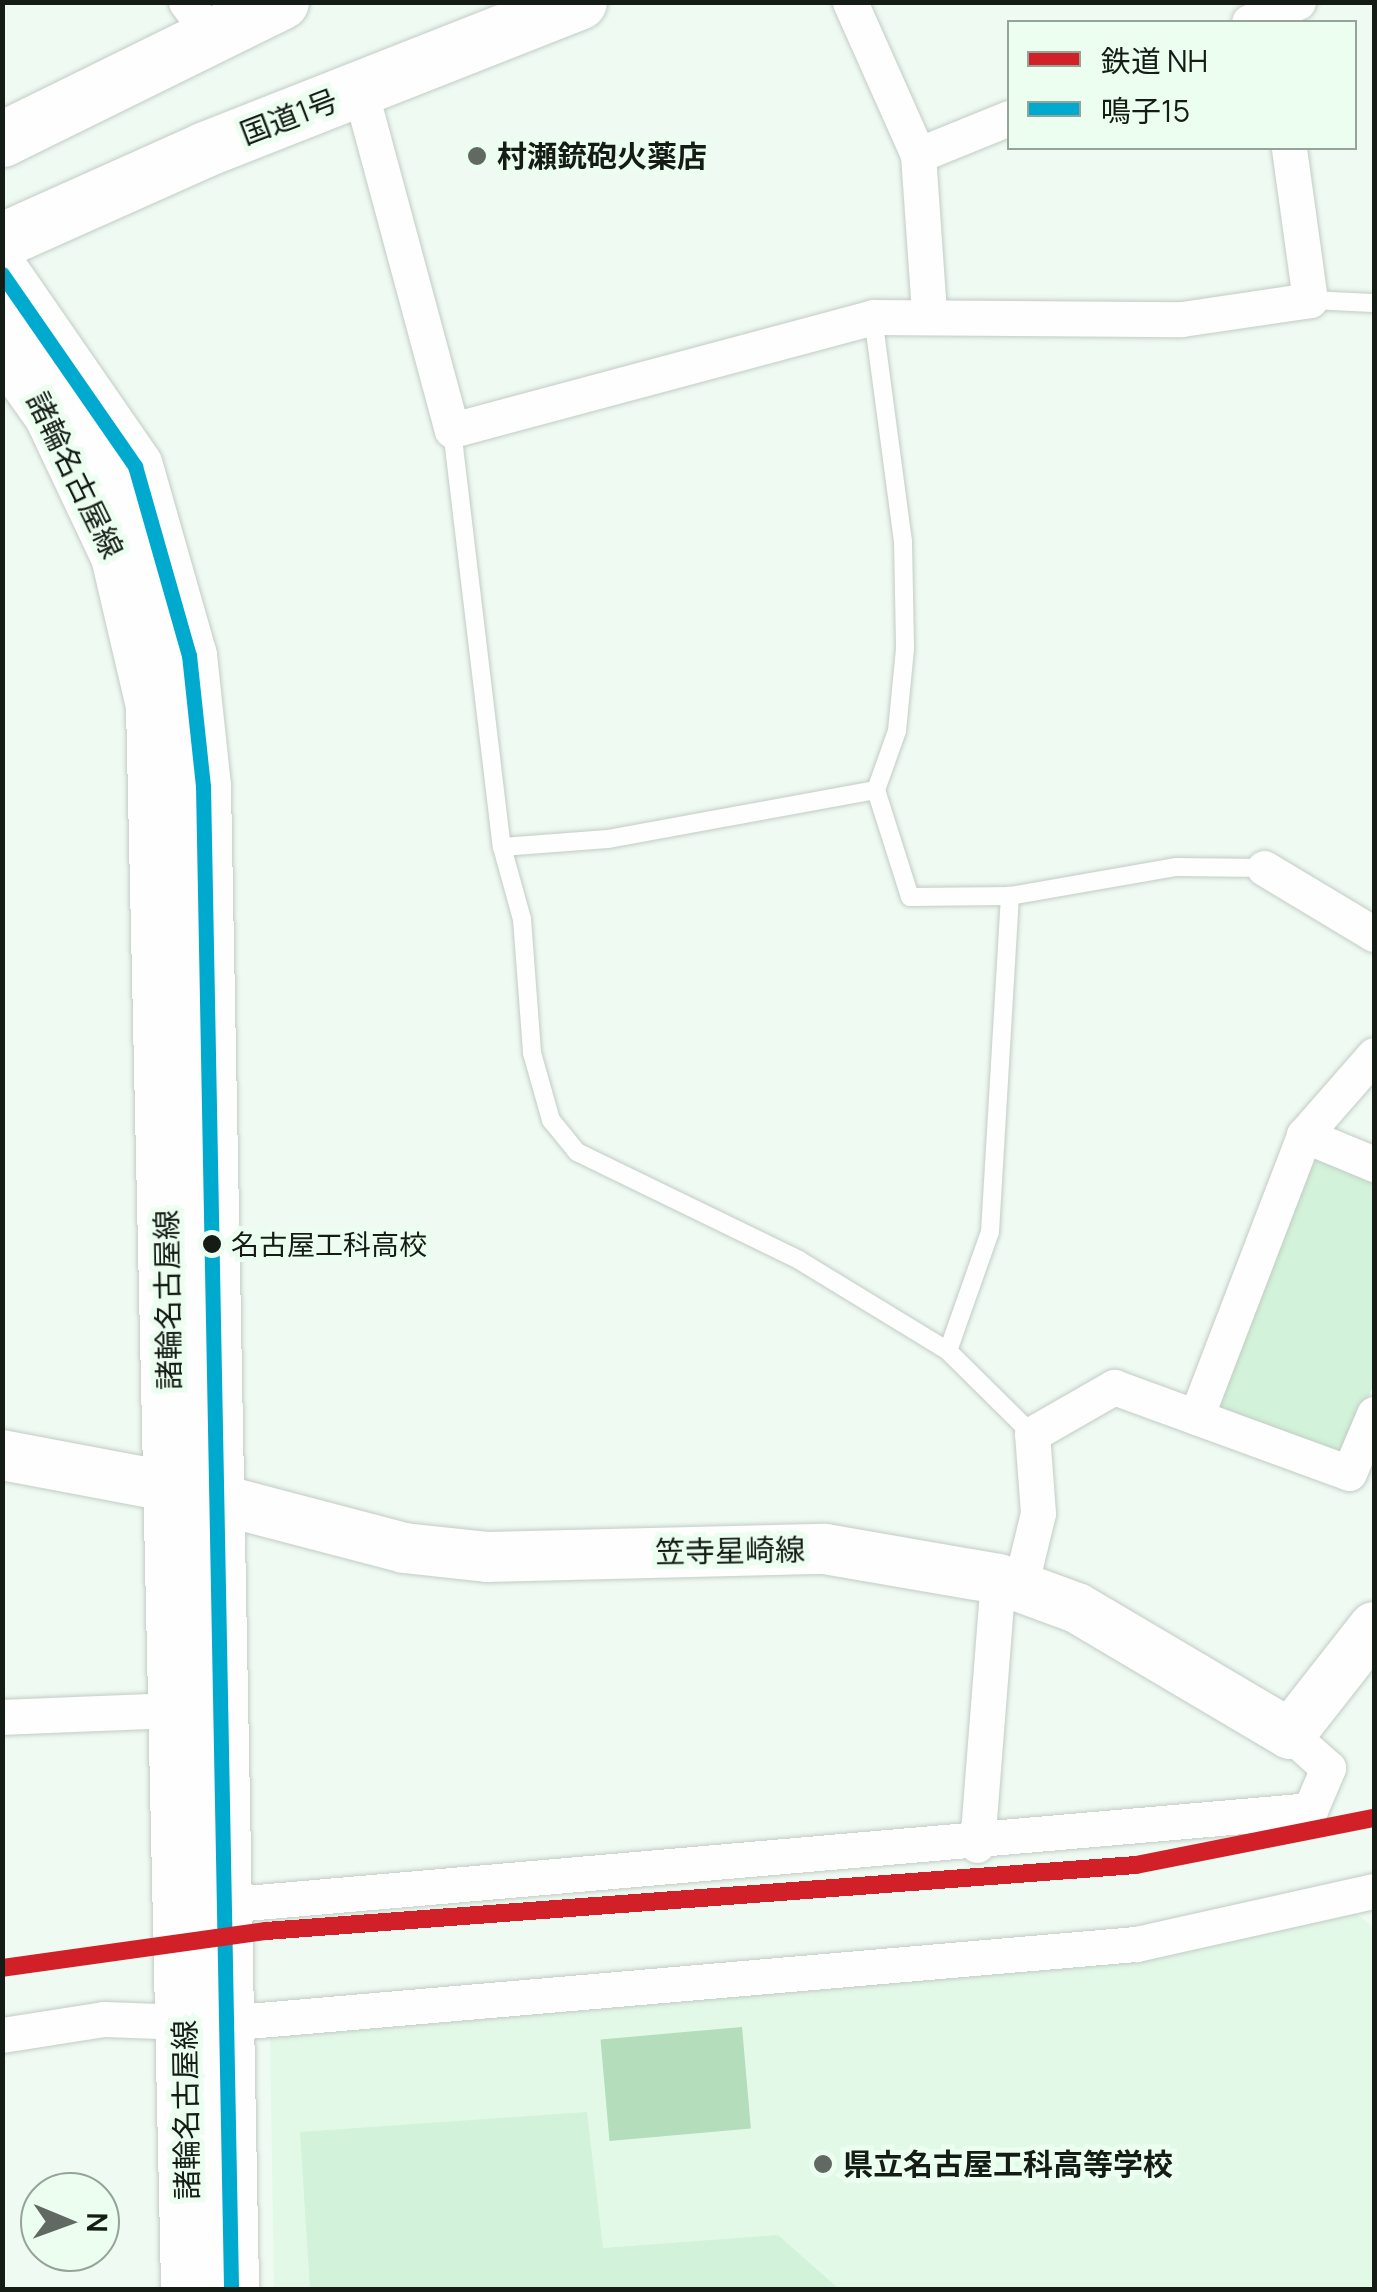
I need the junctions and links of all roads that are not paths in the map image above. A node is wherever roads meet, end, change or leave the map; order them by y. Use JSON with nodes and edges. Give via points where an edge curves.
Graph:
{"nodes":[{"id":1,"x":281,"y":2,"type":"edge"},
{"id":2,"x":579,"y":2,"type":"edge"},
{"id":3,"x":850,"y":2,"type":"edge"},
{"id":4,"x":198,"y":17,"type":"edge"},
{"id":5,"x":360,"y":90,"type":"junction"},
{"id":6,"x":1007,"y":119,"type":"edge"},
{"id":7,"x":2,"y":140,"type":"edge"},
{"id":8,"x":1289,"y":150,"type":"edge"},
{"id":9,"x":918,"y":154,"type":"junction"},
{"id":10,"x":2,"y":240,"type":"edge"},
{"id":11,"x":2,"y":274,"type":"edge"},
{"id":12,"x":1310,"y":300,"type":"junction"},
{"id":13,"x":1374,"y":303,"type":"edge"},
{"id":14,"x":928,"y":312,"type":"junction"},
{"id":15,"x":873,"y":316,"type":"junction"},
{"id":16,"x":2,"y":345,"type":"edge"},
{"id":17,"x":452,"y":430,"type":"junction"},
{"id":18,"x":876,"y":790,"type":"junction"},
{"id":19,"x":502,"y":847,"type":"junction"},
{"id":20,"x":1264,"y":868,"type":"joint"},
{"id":21,"x":1010,"y":896,"type":"junction"},
{"id":22,"x":1374,"y":934,"type":"edge"},
{"id":23,"x":1374,"y":1056,"type":"edge"},
{"id":24,"x":1304,"y":1135,"type":"junction"},
{"id":25,"x":1374,"y":1164,"type":"edge"},
{"id":26,"x":948,"y":1351,"type":"junction"},
{"id":27,"x":1374,"y":1414,"type":"edge"},
{"id":28,"x":1196,"y":1417,"type":"junction"},
{"id":29,"x":1032,"y":1434,"type":"junction"},
{"id":30,"x":2,"y":1455,"type":"edge"},
{"id":31,"x":194,"y":1493,"type":"junction"},
{"id":32,"x":1009,"y":1583,"type":"junction"},
{"id":33,"x":1374,"y":1627,"type":"edge"},
{"id":34,"x":175,"y":1710,"type":"junction"},
{"id":35,"x":2,"y":1718,"type":"edge"},
{"id":36,"x":1290,"y":1734,"type":"junction"},
{"id":37,"x":977,"y":1845,"type":"junction"},
{"id":38,"x":1374,"y":1891,"type":"edge"},
{"id":39,"x":223,"y":1904,"type":"junction"},
{"id":40,"x":206,"y":2022,"type":"junction"},
{"id":41,"x":2,"y":2035,"type":"edge"},
{"id":42,"x":188,"y":2290,"type":"edge"},
{"id":43,"x":231,"y":2290,"type":"edge"}],
"edges":[{"from":1,"to":4,"type":"main road"},
{"from":2,"to":5,"type":"main road","name":"国道1号"},
{"from":3,"to":9,"type":"street"},
{"from":4,"to":7,"type":"main road"},
{"from":5,"to":10,"type":"main road","name":"国道1号"},
{"from":5,"to":17,"type":"street"},
{"from":6,"to":9,"type":"street"},
{"from":8,"to":12,"type":"street"},
{"from":9,"to":14,"type":"street"},
{"from":11,"to":31,"type":"main road","name":"諸輪名古屋線","via":[[134,466],[189,655],[203,786]]},
{"from":12,"to":13,"type":"lane"},
{"from":12,"to":14,"type":"street","via":[[1182,320]]},
{"from":14,"to":15,"type":"street"},
{"from":15,"to":17,"type":"street"},
{"from":15,"to":18,"type":"lane","via":[[903,542],[905,649],[897,732]]},
{"from":16,"to":31,"type":"main road","name":"諸輪名古屋線","via":[[51,414],[118,556],[153,705]]},
{"from":17,"to":19,"type":"lane"},
{"from":18,"to":19,"type":"lane","via":[[608,839]]},
{"from":18,"to":21,"type":"lane","via":[[910,897]]},
{"from":19,"to":26,"type":"lane","via":[[522,918],[532,1053],[551,1120],[576,1152],[798,1260]]},
{"from":20,"to":21,"type":"lane","via":[[1158,869]]},
{"from":20,"to":22,"type":"street"},
{"from":21,"to":26,"type":"lane","via":[[990,1232]]},
{"from":23,"to":24,"type":"street"},
{"from":24,"to":25,"type":"street"},
{"from":24,"to":28,"type":"street"},
{"from":26,"to":29,"type":"lane"},
{"from":27,"to":28,"type":"street","via":[[1349,1473]]},
{"from":28,"to":29,"type":"street","via":[[1114,1387]]},
{"from":29,"to":32,"type":"street","via":[[1038,1513]]},
{"from":30,"to":31,"type":"main road","name":"笠寺星崎線"},
{"from":31,"to":32,"type":"main road","name":"笠寺星崎線","via":[[404,1548],[487,1557],[826,1549]]},
{"from":31,"to":34,"type":"main road","name":"諸輪名古屋線"},
{"from":31,"to":39,"type":"main road","name":"諸輪名古屋線"},
{"from":32,"to":36,"type":"main road","name":"笠寺星崎線","via":[[1138,1641]]},
{"from":32,"to":37,"type":"street"},
{"from":33,"to":36,"type":"main road"},
{"from":34,"to":35,"type":"street"},
{"from":34,"to":40,"type":"main road","name":"諸輪名古屋線"},
{"from":36,"to":37,"type":"street","via":[[1328,1768],[1310,1810]]},
{"from":37,"to":39,"type":"street"},
{"from":38,"to":40,"type":"street","via":[[1136,1944]]},
{"from":39,"to":40,"type":"main road","name":"諸輪名古屋線"},
{"from":40,"to":41,"type":"street","via":[[104,2018]]},
{"from":40,"to":42,"type":"main road","name":"諸輪名古屋線"},
{"from":40,"to":43,"type":"main road","name":"諸輪名古屋線"}]}
